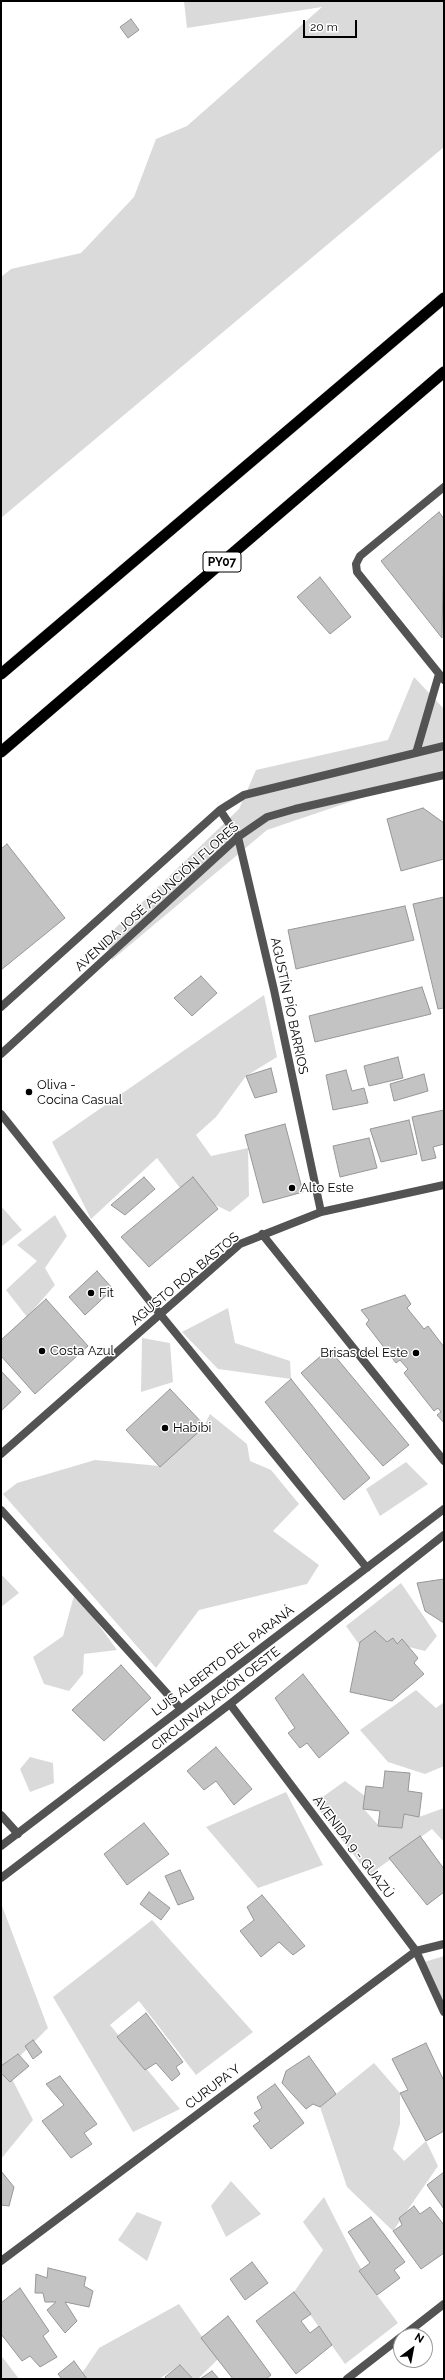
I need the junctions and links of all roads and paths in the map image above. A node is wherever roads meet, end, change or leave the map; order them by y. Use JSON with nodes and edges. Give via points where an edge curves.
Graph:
{"nodes":[{"id":1,"x":444,"y":298,"type":"edge"},
{"id":2,"x":444,"y":372,"type":"edge"},
{"id":3,"x":444,"y":487,"type":"edge"},
{"id":4,"x":1,"y":674,"type":"edge"},
{"id":5,"x":441,"y":677,"type":"edge"},
{"id":6,"x":444,"y":746,"type":"edge"},
{"id":7,"x":1,"y":752,"type":"edge"},
{"id":8,"x":416,"y":753,"type":"junction"},
{"id":9,"x":444,"y":775,"type":"edge"},
{"id":10,"x":220,"y":810,"type":"junction"},
{"id":11,"x":238,"y":837,"type":"junction"},
{"id":12,"x":1,"y":1007,"type":"edge"},
{"id":13,"x":1,"y":1054,"type":"edge"},
{"id":14,"x":1,"y":1114,"type":"edge"},
{"id":15,"x":444,"y":1185,"type":"edge"},
{"id":16,"x":321,"y":1212,"type":"junction"},
{"id":17,"x":262,"y":1234,"type":"junction"},
{"id":18,"x":160,"y":1314,"type":"junction"},
{"id":19,"x":1,"y":1454,"type":"edge"},
{"id":20,"x":444,"y":1461,"type":"edge"},
{"id":21,"x":444,"y":1508,"type":"edge"},
{"id":22,"x":1,"y":1510,"type":"edge"},
{"id":23,"x":444,"y":1535,"type":"edge"},
{"id":24,"x":367,"y":1568,"type":"junction"},
{"id":25,"x":230,"y":1704,"type":"junction"},
{"id":26,"x":181,"y":1709,"type":"junction"},
{"id":27,"x":1,"y":1815,"type":"edge"},
{"id":28,"x":18,"y":1834,"type":"junction"},
{"id":29,"x":1,"y":1846,"type":"edge"},
{"id":30,"x":1,"y":1878,"type":"edge"},
{"id":31,"x":444,"y":1944,"type":"edge"},
{"id":32,"x":416,"y":1951,"type":"junction"},
{"id":33,"x":444,"y":2012,"type":"edge"},
{"id":34,"x":1,"y":2261,"type":"edge"},
{"id":35,"x":444,"y":2304,"type":"edge"},
{"id":36,"x":413,"y":2328,"type":"edge"},
{"id":37,"x":393,"y":2344,"type":"edge"},
{"id":38,"x":347,"y":2379,"type":"edge"}],
"edges":[{"from":1,"to":4,"type":"highway"},
{"from":2,"to":7,"type":"highway","number":"PY07"},
{"from":3,"to":5,"type":"street","via":[[360,556],[356,564],[357,572]]},
{"from":5,"to":8,"type":"street"},
{"from":6,"to":8,"type":"street","name":"AVENIDA JOSÉ ASUNCIÓN FLORES"},
{"from":8,"to":10,"type":"street","name":"AVENIDA JOSÉ ASUNCIÓN FLORES","via":[[244,795]]},
{"from":9,"to":11,"type":"street","name":"AVENIDA JOSÉ ASUNCIÓN FLORES","via":[[267,817]]},
{"from":10,"to":11,"type":"street","name":"AGUSTÍN PÍO BARRIOS"},
{"from":10,"to":12,"type":"street","name":"AVENIDA JOSÉ ASUNCIÓN FLORES"},
{"from":11,"to":13,"type":"street","name":"AVENIDA JOSÉ ASUNCIÓN FLORES"},
{"from":11,"to":16,"type":"street","name":"AGUSTÍN PÍO BARRIOS"},
{"from":14,"to":18,"type":"street"},
{"from":15,"to":16,"type":"street","name":"AGUSTO ROA BASTOS"},
{"from":16,"to":17,"type":"street","name":"AGUSTO ROA BASTOS"},
{"from":17,"to":18,"type":"street","name":"AGUSTO ROA BASTOS","via":[[240,1244]]},
{"from":17,"to":20,"type":"street"},
{"from":18,"to":19,"type":"street","name":"AGUSTO ROA BASTOS"},
{"from":18,"to":24,"type":"street"},
{"from":21,"to":24,"type":"street","name":"LUIS ALBERTO DEL PARANÁ"},
{"from":22,"to":26,"type":"street"},
{"from":23,"to":25,"type":"street","name":"CIRCUNVALACIÓN OESTE"},
{"from":24,"to":26,"type":"street","name":"LUIS ALBERTO DEL PARANÁ"},
{"from":25,"to":30,"type":"street","name":"CIRCUNVALACIÓN OESTE"},
{"from":25,"to":32,"type":"street","name":"AVENIDA 9 - GUAZÚ"},
{"from":26,"to":28,"type":"street","name":"LUIS ALBERTO DEL PARANÁ"},
{"from":27,"to":28,"type":"street"},
{"from":28,"to":29,"type":"street","name":"LUIS ALBERTO DEL PARANÁ"},
{"from":31,"to":32,"type":"street","name":"CURUPA´Y"},
{"from":32,"to":33,"type":"street","name":"AVENIDA 9 - GUAZÚ"},
{"from":32,"to":34,"type":"street","name":"CURUPA´Y"},
{"from":35,"to":36,"type":"street"},
{"from":37,"to":38,"type":"street"}]}
